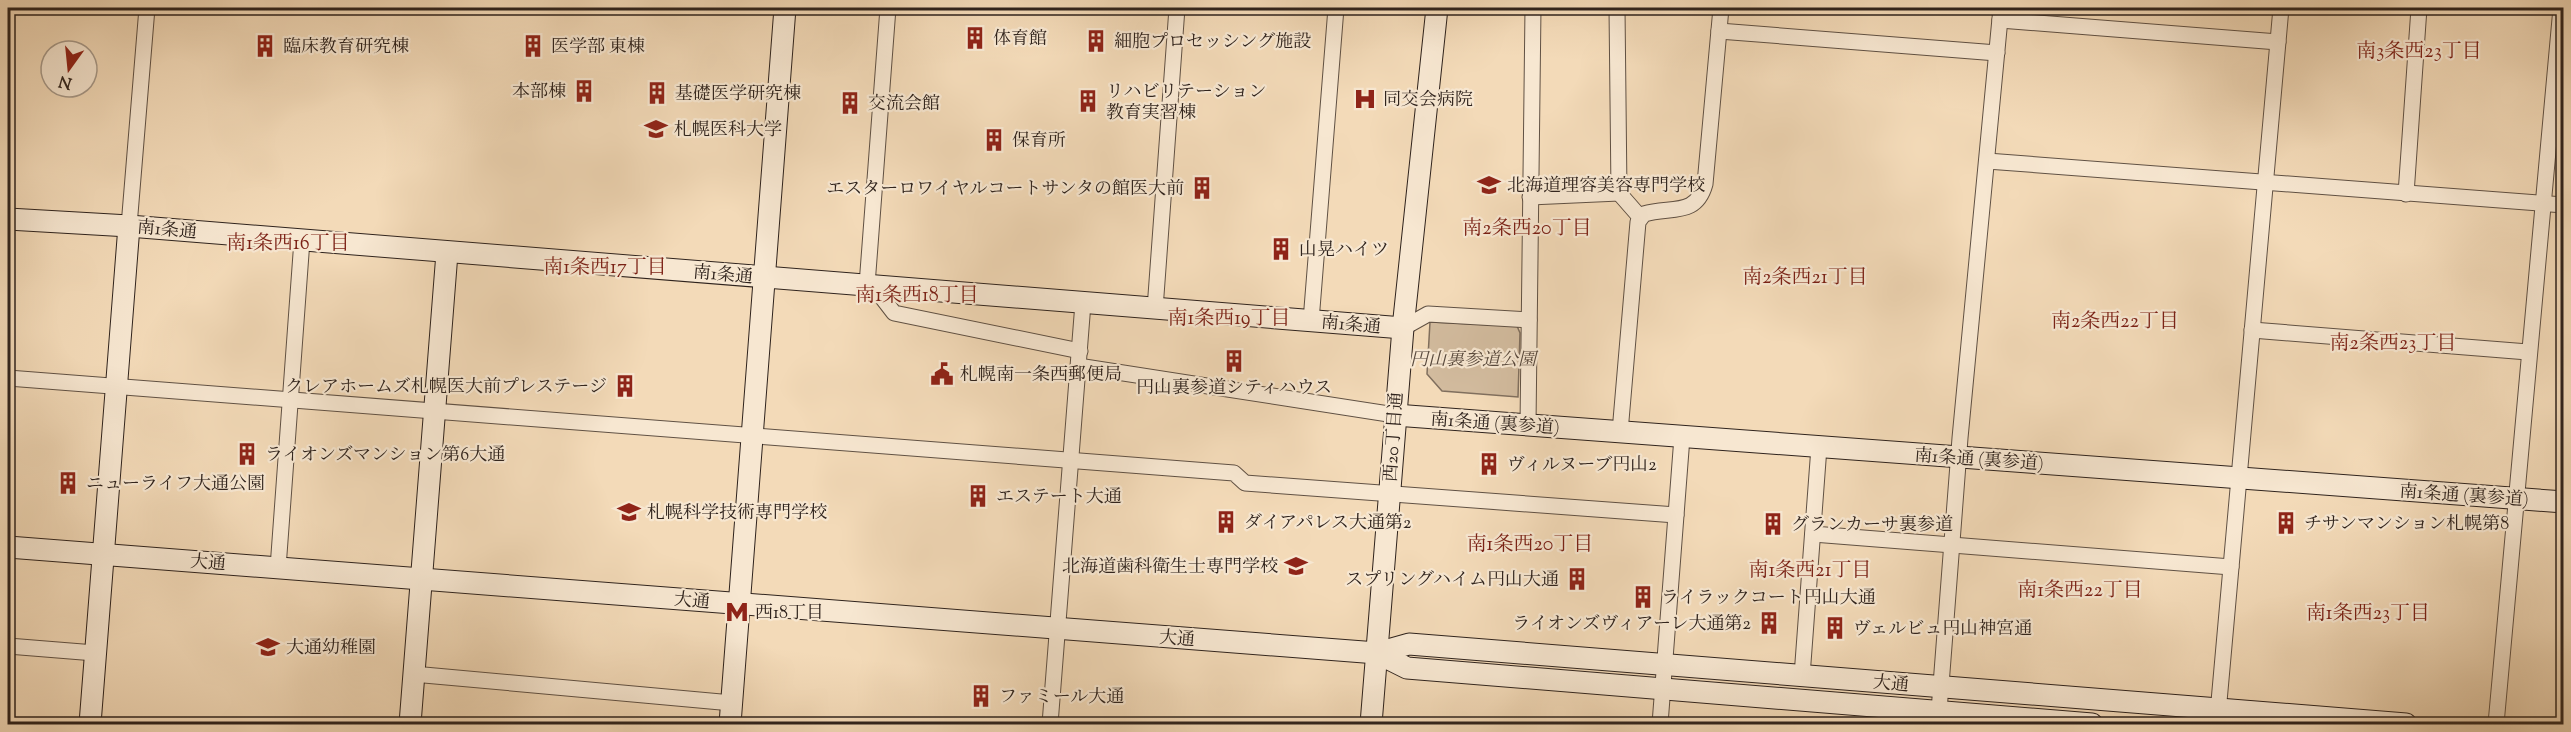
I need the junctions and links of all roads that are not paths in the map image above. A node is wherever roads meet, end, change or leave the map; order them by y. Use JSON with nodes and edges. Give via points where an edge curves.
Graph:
{"nodes":[{"id":1,"x":147,"y":8,"type":"edge"},
{"id":2,"x":785,"y":8,"type":"edge"},
{"id":3,"x":888,"y":8,"type":"edge"},
{"id":4,"x":1178,"y":8,"type":"edge"},
{"id":5,"x":1336,"y":8,"type":"edge"},
{"id":6,"x":1437,"y":8,"type":"edge"},
{"id":7,"x":1533,"y":8,"type":"edge"},
{"id":8,"x":1617,"y":8,"type":"edge"},
{"id":9,"x":1721,"y":8,"type":"edge"},
{"id":10,"x":2281,"y":8,"type":"edge"},
{"id":11,"x":2419,"y":8,"type":"edge"},
{"id":12,"x":2560,"y":13,"type":"edge"},
{"id":13,"x":2000,"y":14,"type":"edge"},
{"id":14,"x":1719,"y":31,"type":"junction"},
{"id":15,"x":2278,"y":42,"type":"junction"},
{"id":16,"x":1997,"y":53,"type":"junction"},
{"id":17,"x":1987,"y":161,"type":"junction"},
{"id":18,"x":2265,"y":182,"type":"junction"},
{"id":19,"x":1619,"y":193,"type":"junction"},
{"id":20,"x":2406,"y":194,"type":"junction"},
{"id":21,"x":1530,"y":197,"type":"junction"},
{"id":22,"x":2542,"y":204,"type":"junction"},
{"id":23,"x":2564,"y":205,"type":"edge"},
{"id":24,"x":1640,"y":217,"type":"junction"},
{"id":25,"x":8,"y":219,"type":"edge"},
{"id":26,"x":129,"y":226,"type":"junction"},
{"id":27,"x":302,"y":240,"type":"junction"},
{"id":28,"x":447,"y":253,"type":"junction"},
{"id":29,"x":765,"y":278,"type":"junction"},
{"id":30,"x":870,"y":286,"type":"junction"},
{"id":31,"x":1083,"y":303,"type":"junction"},
{"id":32,"x":1155,"y":309,"type":"junction"},
{"id":33,"x":1529,"y":320,"type":"junction"},
{"id":34,"x":1311,"y":321,"type":"junction"},
{"id":35,"x":1402,"y":328,"type":"junction"},
{"id":36,"x":2252,"y":330,"type":"junction"},
{"id":37,"x":2529,"y":352,"type":"junction"},
{"id":38,"x":1079,"y":358,"type":"junction"},
{"id":39,"x":8,"y":378,"type":"edge"},
{"id":40,"x":116,"y":386,"type":"junction"},
{"id":41,"x":290,"y":400,"type":"junction"},
{"id":42,"x":434,"y":411,"type":"junction"},
{"id":43,"x":1395,"y":415,"type":"junction"},
{"id":44,"x":1528,"y":425,"type":"junction"},
{"id":45,"x":1620,"y":432,"type":"junction"},
{"id":46,"x":753,"y":437,"type":"junction"},
{"id":47,"x":1682,"y":437,"type":"junction"},
{"id":48,"x":1820,"y":447,"type":"junction"},
{"id":49,"x":1959,"y":457,"type":"junction"},
{"id":50,"x":1071,"y":461,"type":"junction"},
{"id":51,"x":2238,"y":478,"type":"junction"},
{"id":52,"x":1389,"y":493,"type":"junction"},
{"id":53,"x":2515,"y":498,"type":"junction"},
{"id":54,"x":2564,"y":502,"type":"edge"},
{"id":55,"x":1676,"y":515,"type":"junction"},
{"id":56,"x":1813,"y":534,"type":"junction"},
{"id":57,"x":1953,"y":544,"type":"junction"},
{"id":58,"x":8,"y":547,"type":"edge"},
{"id":59,"x":103,"y":555,"type":"junction"},
{"id":60,"x":2231,"y":567,"type":"junction"},
{"id":61,"x":278,"y":568,"type":"junction"},
{"id":62,"x":421,"y":579,"type":"junction"},
{"id":63,"x":740,"y":604,"type":"junction"},
{"id":64,"x":1058,"y":629,"type":"junction"},
{"id":65,"x":8,"y":646,"type":"edge"},
{"id":66,"x":95,"y":653,"type":"junction"},
{"id":67,"x":1377,"y":653,"type":"junction"},
{"id":68,"x":1665,"y":665,"type":"junction"},
{"id":69,"x":413,"y":674,"type":"junction"},
{"id":70,"x":1802,"y":676,"type":"junction"},
{"id":71,"x":1941,"y":687,"type":"junction"},
{"id":72,"x":1663,"y":689,"type":"junction"},
{"id":73,"x":732,"y":703,"type":"junction"},
{"id":74,"x":2217,"y":717,"type":"edge"},
{"id":75,"x":1938,"y":718,"type":"edge"},
{"id":76,"x":90,"y":724,"type":"edge"},
{"id":77,"x":410,"y":724,"type":"edge"},
{"id":78,"x":730,"y":724,"type":"edge"},
{"id":79,"x":1050,"y":724,"type":"edge"},
{"id":80,"x":1371,"y":724,"type":"edge"},
{"id":81,"x":1660,"y":724,"type":"edge"},
{"id":82,"x":2092,"y":724,"type":"edge"},
{"id":83,"x":2406,"y":724,"type":"edge"},
{"id":84,"x":2496,"y":724,"type":"edge"}],
"edges":[{"from":1,"to":26,"type":"street"},
{"from":2,"to":29,"type":"street"},
{"from":3,"to":30,"type":"street"},
{"from":4,"to":32,"type":"street"},
{"from":5,"to":34,"type":"street"},
{"from":6,"to":35,"type":"street","name":"西20丁目通"},
{"from":7,"to":21,"type":"street"},
{"from":8,"to":19,"type":"street"},
{"from":9,"to":14,"type":"street"},
{"from":10,"to":15,"type":"street"},
{"from":11,"to":20,"type":"street"},
{"from":12,"to":22,"type":"street"},
{"from":13,"to":15,"type":"street"},
{"from":13,"to":16,"type":"street"},
{"from":14,"to":16,"type":"street"},
{"from":14,"to":24,"type":"street","via":[[1703,193],[1699,200],[1684,208]]},
{"from":15,"to":18,"type":"street"},
{"from":16,"to":17,"type":"street"},
{"from":17,"to":18,"type":"street"},
{"from":17,"to":49,"type":"street"},
{"from":18,"to":20,"type":"street"},
{"from":18,"to":36,"type":"street"},
{"from":19,"to":21,"type":"street"},
{"from":19,"to":24,"type":"street"},
{"from":20,"to":22,"type":"street"},
{"from":21,"to":33,"type":"street"},
{"from":22,"to":23,"type":"street"},
{"from":22,"to":37,"type":"street"},
{"from":24,"to":45,"type":"street"},
{"from":25,"to":26,"type":"street","name":"南1条通"},
{"from":26,"to":27,"type":"street","name":"南1条通"},
{"from":26,"to":40,"type":"street"},
{"from":27,"to":28,"type":"street","name":"南1条通"},
{"from":27,"to":41,"type":"street"},
{"from":28,"to":29,"type":"street","name":"南1条通"},
{"from":28,"to":42,"type":"street"},
{"from":29,"to":30,"type":"street","name":"南1条通"},
{"from":29,"to":46,"type":"street"},
{"from":30,"to":31,"type":"street","name":"南1条通"},
{"from":30,"to":38,"type":"street","via":[[894,313]]},
{"from":31,"to":32,"type":"street","name":"南1条通"},
{"from":31,"to":38,"type":"street"},
{"from":32,"to":34,"type":"street","name":"南1条通"},
{"from":33,"to":35,"type":"street","via":[[1428,314]]},
{"from":33,"to":44,"type":"street"},
{"from":34,"to":35,"type":"street","name":"南1条通"},
{"from":35,"to":43,"type":"street","name":"西20丁目通"},
{"from":36,"to":37,"type":"street"},
{"from":36,"to":51,"type":"street"},
{"from":37,"to":53,"type":"street"},
{"from":38,"to":43,"type":"street"},
{"from":38,"to":50,"type":"street"},
{"from":39,"to":40,"type":"street"},
{"from":40,"to":41,"type":"street"},
{"from":40,"to":59,"type":"street"},
{"from":41,"to":42,"type":"street"},
{"from":41,"to":61,"type":"street"},
{"from":42,"to":46,"type":"street"},
{"from":42,"to":62,"type":"street"},
{"from":43,"to":44,"type":"street","name":"南1条通 (裏参道)"},
{"from":43,"to":52,"type":"street","name":"西20丁目通"},
{"from":44,"to":45,"type":"street","name":"南1条通 (裏参道)"},
{"from":45,"to":47,"type":"street","name":"南1条通 (裏参道)"},
{"from":46,"to":50,"type":"street"},
{"from":46,"to":63,"type":"street"},
{"from":47,"to":48,"type":"street","name":"南1条通 (裏参道)"},
{"from":47,"to":55,"type":"street"},
{"from":48,"to":49,"type":"street","name":"南1条通 (裏参道)"},
{"from":48,"to":56,"type":"street"},
{"from":49,"to":51,"type":"street","name":"南1条通 (裏参道)"},
{"from":49,"to":57,"type":"street"},
{"from":50,"to":52,"type":"street","via":[[1234,473],[1245,483]]},
{"from":50,"to":64,"type":"street"},
{"from":51,"to":53,"type":"street","name":"南1条通 (裏参道)"},
{"from":51,"to":60,"type":"street"},
{"from":52,"to":55,"type":"street"},
{"from":52,"to":67,"type":"street","name":"西20丁目通"},
{"from":53,"to":54,"type":"street","name":"南1条通 (裏参道)"},
{"from":53,"to":84,"type":"street"},
{"from":55,"to":68,"type":"street"},
{"from":56,"to":57,"type":"street"},
{"from":56,"to":70,"type":"street"},
{"from":57,"to":60,"type":"street"},
{"from":57,"to":71,"type":"street"},
{"from":58,"to":59,"type":"street","name":"大通"},
{"from":59,"to":61,"type":"street","name":"大通"},
{"from":59,"to":66,"type":"street"},
{"from":60,"to":74,"type":"street"},
{"from":61,"to":62,"type":"street","name":"大通"},
{"from":62,"to":63,"type":"street","name":"大通"},
{"from":62,"to":69,"type":"street"},
{"from":63,"to":64,"type":"street","name":"大通"},
{"from":63,"to":73,"type":"street"},
{"from":64,"to":67,"type":"street","name":"大通"},
{"from":64,"to":79,"type":"street"},
{"from":65,"to":66,"type":"street"},
{"from":66,"to":76,"type":"street"},
{"from":67,"to":68,"type":"street","name":"大通","via":[[1409,644]]},
{"from":67,"to":72,"type":"street","name":"大通","via":[[1407,668]]},
{"from":67,"to":80,"type":"street","name":"西20丁目通"},
{"from":68,"to":70,"type":"street","name":"大通"},
{"from":68,"to":72,"type":"street"},
{"from":69,"to":73,"type":"street"},
{"from":69,"to":77,"type":"street"},
{"from":70,"to":71,"type":"street","name":"大通"},
{"from":71,"to":74,"type":"street","name":"大通"},
{"from":71,"to":75,"type":"street"},
{"from":72,"to":75,"type":"street","name":"大通"},
{"from":72,"to":81,"type":"street"},
{"from":73,"to":78,"type":"street"},
{"from":74,"to":83,"type":"street","name":"大通"},
{"from":75,"to":82,"type":"street","name":"大通"}]}
